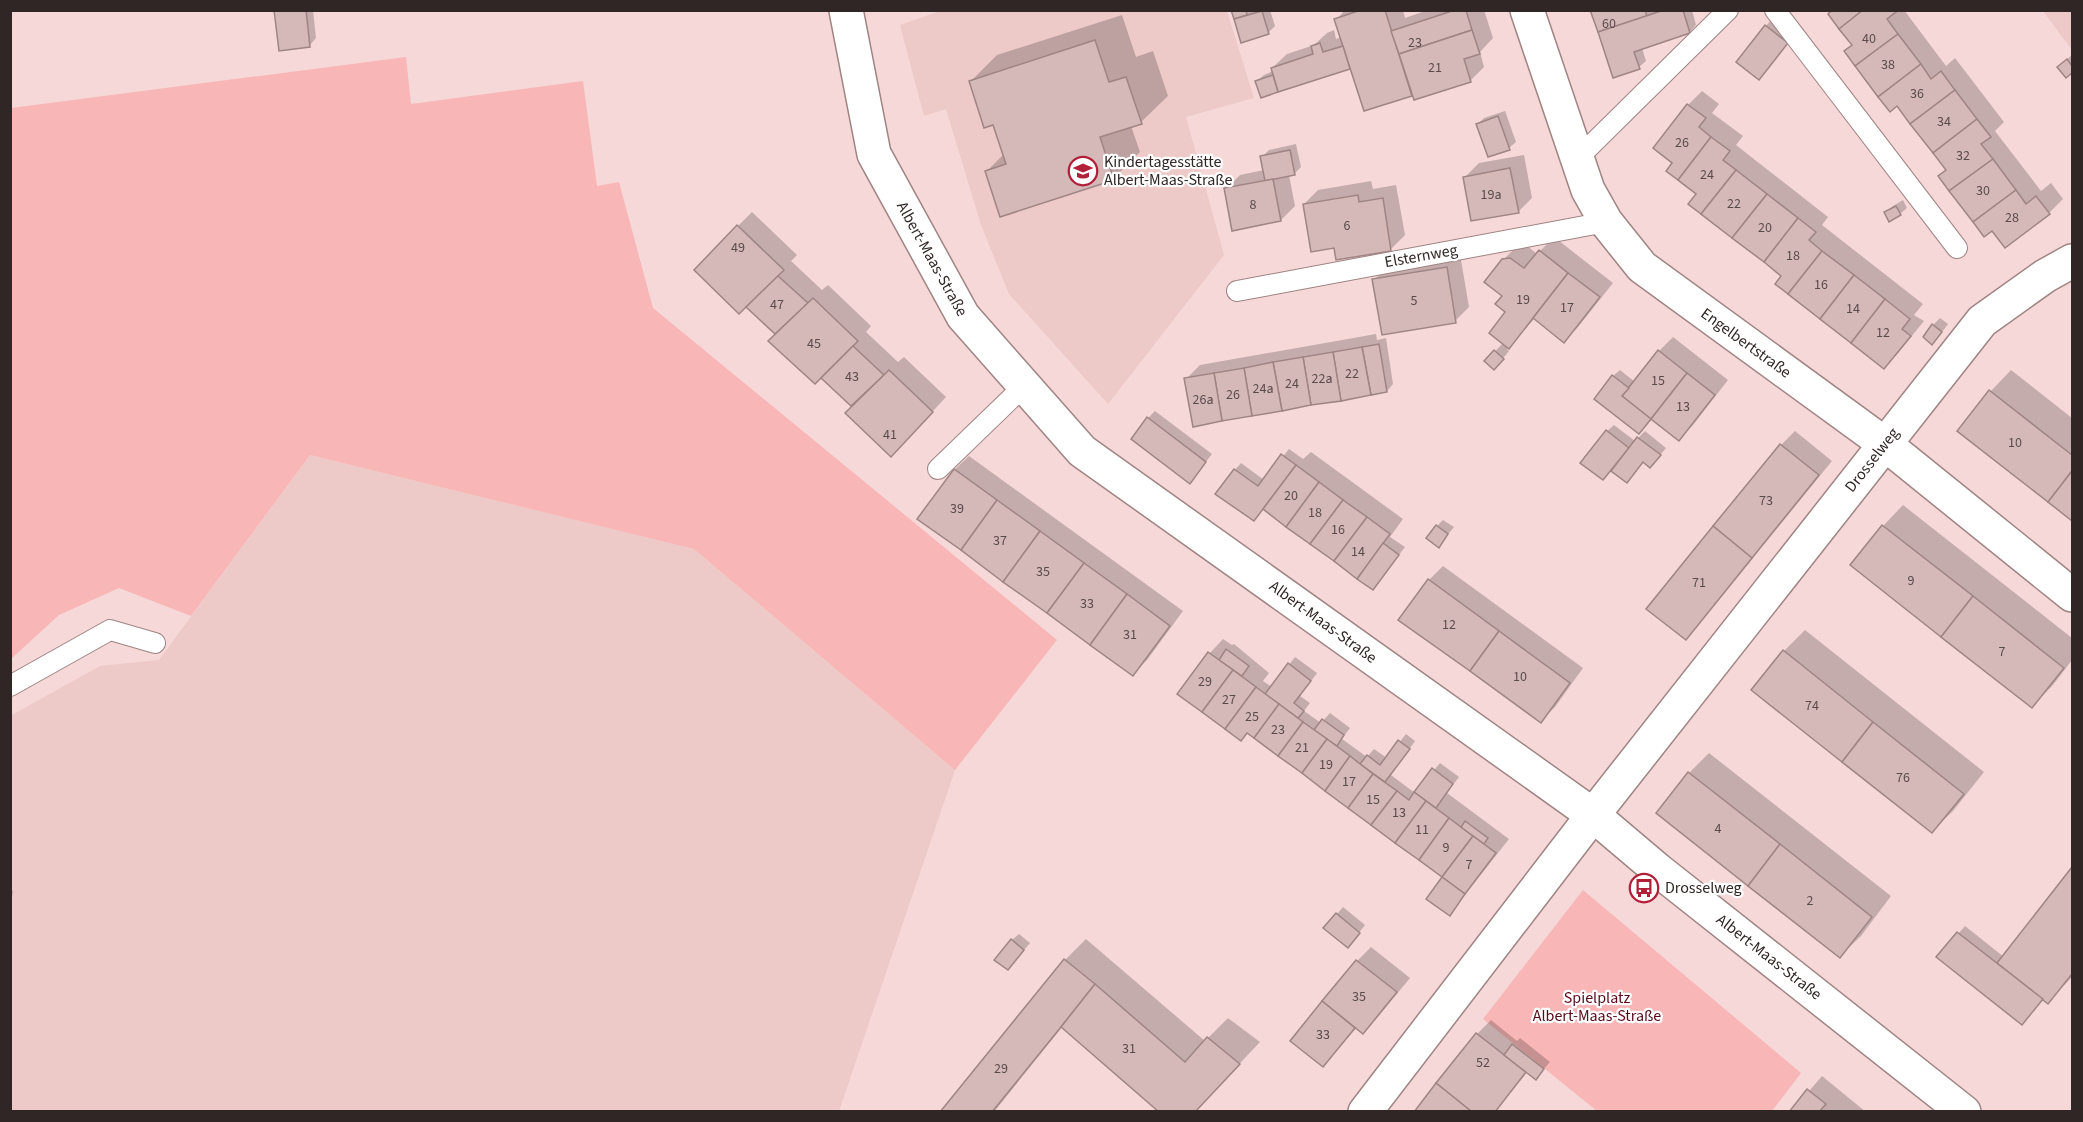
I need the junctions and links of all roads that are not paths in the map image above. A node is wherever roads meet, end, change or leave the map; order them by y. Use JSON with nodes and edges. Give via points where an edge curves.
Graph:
{"nodes":[{"id":1,"x":846,"y":10,"type":"edge"},
{"id":2,"x":1527,"y":10,"type":"edge"},
{"id":3,"x":1728,"y":10,"type":"edge"},
{"id":4,"x":1774,"y":10,"type":"edge"},
{"id":5,"x":1576,"y":160,"type":"junction"},
{"id":6,"x":1606,"y":222,"type":"junction"},
{"id":7,"x":1957,"y":248,"type":"dead end"},
{"id":8,"x":2073,"y":261,"type":"edge"},
{"id":9,"x":1237,"y":291,"type":"dead end"},
{"id":10,"x":1024,"y":386,"type":"junction"},
{"id":11,"x":1885,"y":444,"type":"junction"},
{"id":12,"x":938,"y":469,"type":"dead end"},
{"id":13,"x":2073,"y":596,"type":"edge"},
{"id":14,"x":155,"y":643,"type":"dead end"},
{"id":15,"x":10,"y":686,"type":"edge"},
{"id":16,"x":1593,"y":815,"type":"junction"},
{"id":17,"x":1365,"y":1112,"type":"edge"},
{"id":18,"x":1964,"y":1112,"type":"edge"}],
"edges":[{"from":1,"to":10,"type":"street","name":"Albert-Maas-Straße","via":[[874,154],[963,316]]},
{"from":2,"to":5,"type":"street","name":"Engelbertstraße"},
{"from":3,"to":5,"type":"lane"},
{"from":4,"to":7,"type":"lane"},
{"from":5,"to":6,"type":"street","name":"Engelbertstraße","via":[[1587,190]]},
{"from":6,"to":9,"type":"lane","name":"Elsternweg"},
{"from":6,"to":11,"type":"street","name":"Engelbertstraße","via":[[1642,267]]},
{"from":8,"to":11,"type":"street","name":"Drosselweg","via":[[2044,276],[1982,321]]},
{"from":10,"to":12,"type":"lane"},
{"from":10,"to":16,"type":"street","name":"Albert-Maas-Straße","via":[[1082,450]]},
{"from":11,"to":13,"type":"street","name":"Engelbertstraße"},
{"from":11,"to":16,"type":"street","name":"Drosselweg"},
{"from":14,"to":15,"type":"lane","via":[[110,630]]},
{"from":16,"to":17,"type":"street","name":"Drosselweg"},
{"from":16,"to":18,"type":"street","name":"Albert-Maas-Straße"}]}
